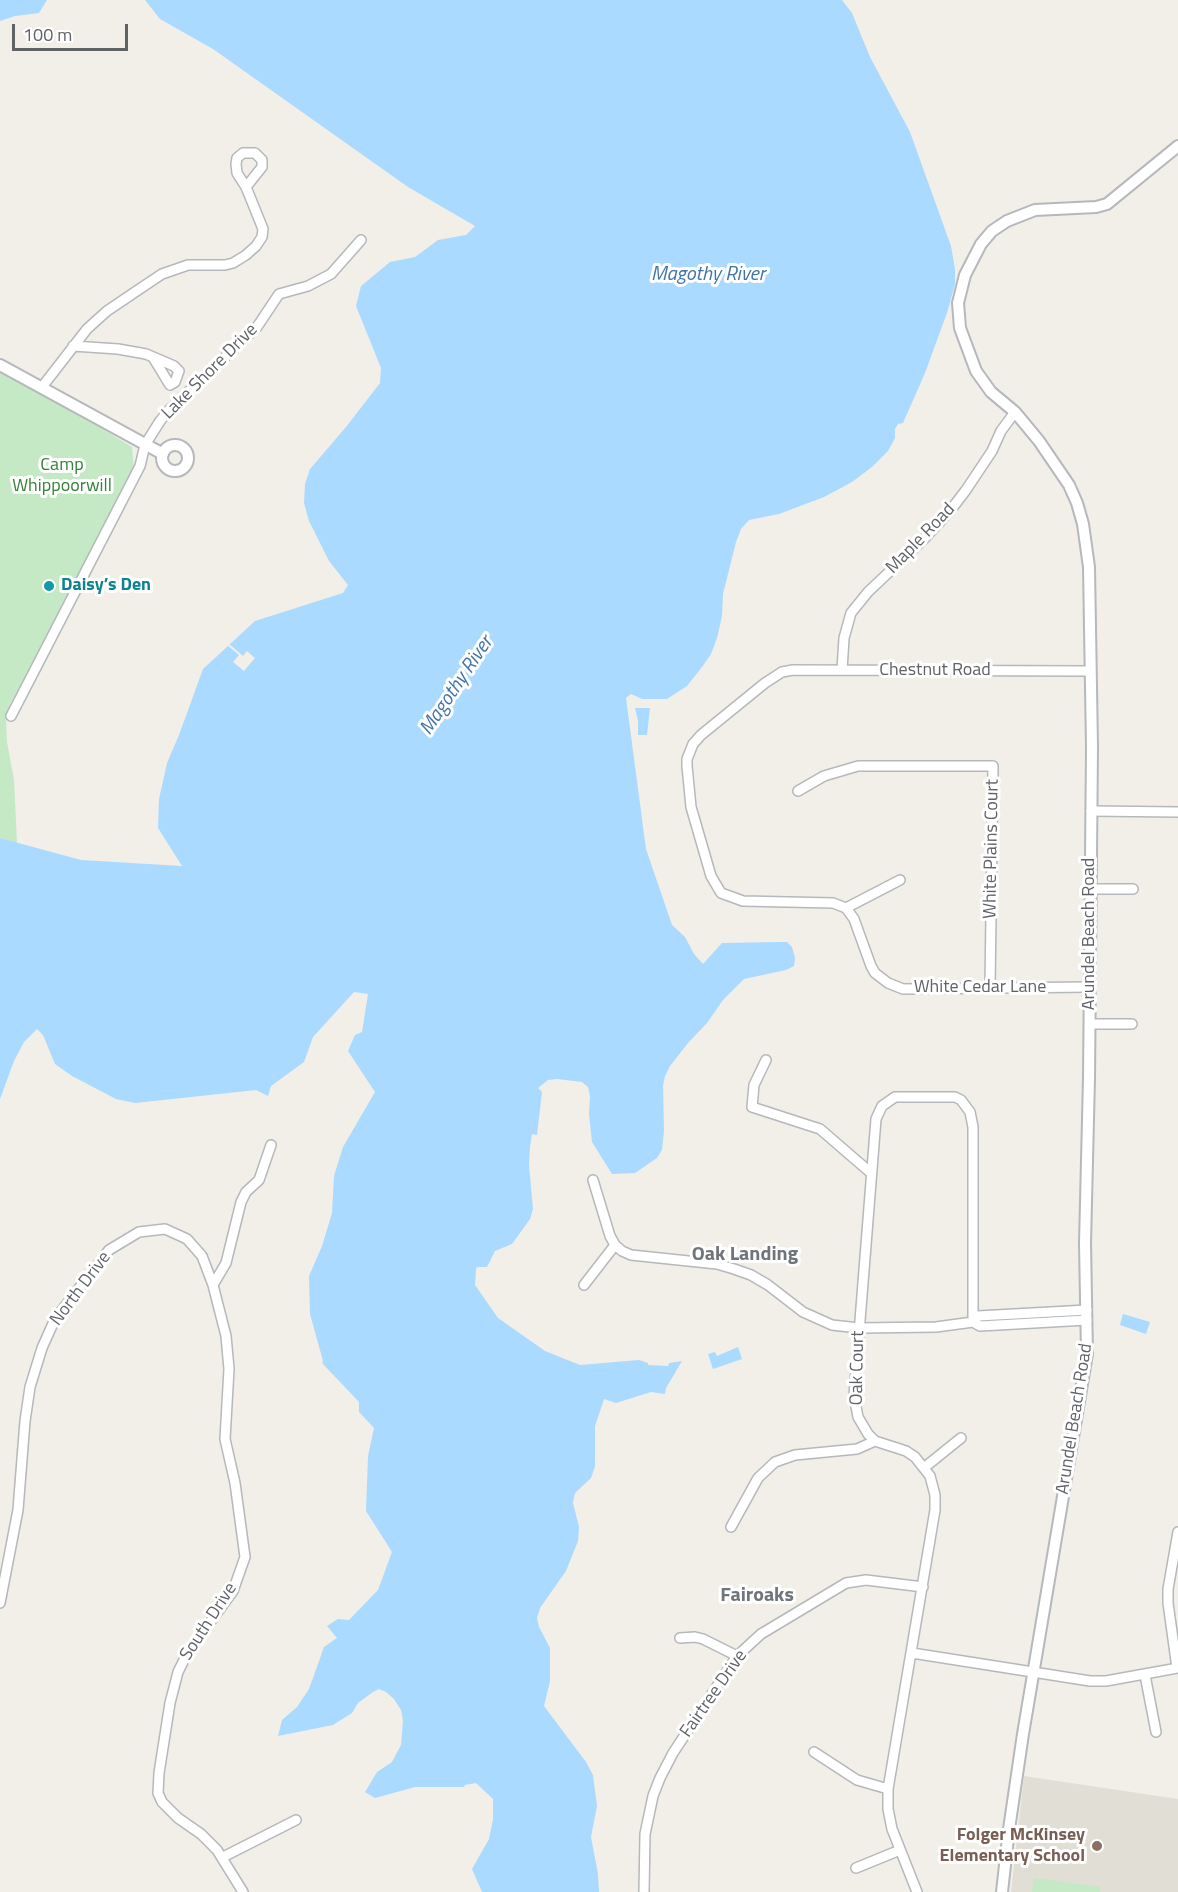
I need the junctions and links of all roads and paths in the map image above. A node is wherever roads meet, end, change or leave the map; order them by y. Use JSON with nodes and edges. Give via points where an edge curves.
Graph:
{"nodes":[{"id":1,"x":1178,"y":146,"type":"edge"},
{"id":2,"x":246,"y":187,"type":"dead end"},
{"id":3,"x":362,"y":240,"type":"dead end"},
{"id":4,"x":73,"y":346,"type":"junction"},
{"id":5,"x":154,"y":358,"type":"dead end"},
{"id":6,"x":0,"y":364,"type":"edge"},
{"id":7,"x":42,"y":387,"type":"junction"},
{"id":8,"x":1015,"y":412,"type":"junction"},
{"id":9,"x":145,"y":445,"type":"junction"},
{"id":10,"x":163,"y":454,"type":"dead end"},
{"id":11,"x":842,"y":670,"type":"junction"},
{"id":12,"x":1089,"y":671,"type":"junction"},
{"id":13,"x":11,"y":716,"type":"dead end"},
{"id":14,"x":798,"y":791,"type":"dead end"},
{"id":15,"x":1091,"y":811,"type":"junction"},
{"id":16,"x":1178,"y":812,"type":"edge"},
{"id":17,"x":900,"y":880,"type":"dead end"},
{"id":18,"x":1090,"y":889,"type":"junction"},
{"id":19,"x":1133,"y":889,"type":"dead end"},
{"id":20,"x":846,"y":908,"type":"junction"},
{"id":21,"x":1090,"y":987,"type":"junction"},
{"id":22,"x":990,"y":988,"type":"junction"},
{"id":23,"x":1090,"y":1024,"type":"junction"},
{"id":24,"x":1132,"y":1024,"type":"dead end"},
{"id":25,"x":766,"y":1060,"type":"dead end"},
{"id":26,"x":271,"y":1145,"type":"dead end"},
{"id":27,"x":871,"y":1173,"type":"junction"},
{"id":28,"x":593,"y":1180,"type":"dead end"},
{"id":29,"x":615,"y":1245,"type":"junction"},
{"id":30,"x":213,"y":1285,"type":"junction"},
{"id":31,"x":584,"y":1285,"type":"dead end"},
{"id":32,"x":1087,"y":1315,"type":"junction"},
{"id":33,"x":973,"y":1322,"type":"junction"},
{"id":34,"x":859,"y":1328,"type":"junction"},
{"id":35,"x":961,"y":1438,"type":"dead end"},
{"id":36,"x":875,"y":1441,"type":"junction"},
{"id":37,"x":925,"y":1467,"type":"junction"},
{"id":38,"x":731,"y":1527,"type":"dead end"},
{"id":39,"x":1178,"y":1532,"type":"edge"},
{"id":40,"x":923,"y":1587,"type":"junction"},
{"id":41,"x":0,"y":1603,"type":"edge"},
{"id":42,"x":680,"y":1638,"type":"dead end"},
{"id":43,"x":912,"y":1653,"type":"junction"},
{"id":44,"x":737,"y":1656,"type":"junction"},
{"id":45,"x":1178,"y":1668,"type":"edge"},
{"id":46,"x":1034,"y":1672,"type":"junction"},
{"id":47,"x":1145,"y":1675,"type":"junction"},
{"id":48,"x":1156,"y":1732,"type":"dead end"},
{"id":49,"x":814,"y":1752,"type":"dead end"},
{"id":50,"x":888,"y":1789,"type":"junction"},
{"id":51,"x":296,"y":1820,"type":"dead end"},
{"id":52,"x":900,"y":1850,"type":"junction"},
{"id":53,"x":223,"y":1857,"type":"junction"},
{"id":54,"x":856,"y":1868,"type":"dead end"},
{"id":55,"x":243,"y":1892,"type":"edge"},
{"id":56,"x":644,"y":1892,"type":"edge"},
{"id":57,"x":918,"y":1892,"type":"edge"},
{"id":58,"x":1002,"y":1892,"type":"edge"}],
"edges":[{"from":1,"to":8,"type":"street","name":"Arundel Beach Road","via":[[1107,204],[1020,214],[992,231],[981,244],[961,290],[960,328],[982,381]]},
{"from":2,"to":4,"type":"street","via":[[262,237],[246,255],[225,265],[188,265],[162,274],[107,311]]},
{"from":3,"to":9,"type":"street","name":"Lake Shore Drive","via":[[331,274],[279,294],[257,327],[170,409]]},
{"from":4,"to":5,"type":"street","via":[[138,351]]},
{"from":4,"to":7,"type":"street"},
{"from":6,"to":7,"type":"street"},
{"from":7,"to":9,"type":"street"},
{"from":8,"to":11,"type":"street","name":"Maple Road","via":[[950,511],[851,613],[844,638]]},
{"from":8,"to":12,"type":"street","name":"Arundel Beach Road","via":[[1060,470],[1080,513],[1089,567]]},
{"from":9,"to":10,"type":"street"},
{"from":9,"to":13,"type":"street","name":"Lake Shore Drive","via":[[140,466]]},
{"from":11,"to":12,"type":"street","name":"Chestnut Road"},
{"from":11,"to":20,"type":"street","name":"Chestnut Road","via":[[780,672],[693,744],[687,766],[691,807],[712,878],[721,893],[743,901],[833,903]]},
{"from":12,"to":15,"type":"street","name":"Arundel Beach Road"},
{"from":14,"to":22,"type":"street","name":"White Plains Court","via":[[825,776],[858,766],[993,766]]},
{"from":15,"to":16,"type":"street"},
{"from":15,"to":18,"type":"street","name":"Arundel Beach Road"},
{"from":17,"to":20,"type":"street"},
{"from":18,"to":19,"type":"street"},
{"from":18,"to":21,"type":"street","name":"Arundel Beach Road"},
{"from":20,"to":22,"type":"street","name":"White Cedar Lane","via":[[871,966],[888,983],[903,989]]},
{"from":21,"to":22,"type":"street","name":"White Cedar Lane"},
{"from":21,"to":23,"type":"street","name":"Arundel Beach Road"},
{"from":23,"to":24,"type":"street"},
{"from":23,"to":32,"type":"street","name":"Arundel Beach Road","via":[[1084,1243]]},
{"from":25,"to":27,"type":"street","via":[[754,1085],[752,1107],[820,1129]]},
{"from":26,"to":30,"type":"street","via":[[259,1180],[241,1202],[226,1263]]},
{"from":27,"to":33,"type":"street","name":"Oak Court","via":[[876,1119],[888,1100],[902,1096],[947,1096],[966,1105],[973,1127]]},
{"from":27,"to":34,"type":"street","name":"Oak Court"},
{"from":28,"to":29,"type":"street"},
{"from":29,"to":31,"type":"street"},
{"from":29,"to":34,"type":"street","via":[[631,1255],[734,1269],[768,1285],[816,1319]]},
{"from":30,"to":41,"type":"street","name":"North Drive","via":[[202,1256],[187,1239],[165,1229],[139,1232],[109,1250],[55,1319],[30,1387],[18,1510]]},
{"from":30,"to":53,"type":"street","name":"South Drive","via":[[226,1336],[229,1369],[225,1438],[245,1557],[233,1591],[178,1672],[158,1793],[170,1810]]},
{"from":32,"to":33,"type":"street","via":[[980,1326]]},
{"from":32,"to":46,"type":"street","name":"Arundel Beach Road","via":[[1085,1372]]},
{"from":33,"to":34,"type":"street","via":[[936,1327]]},
{"from":34,"to":36,"type":"street","name":"Oak Court","via":[[855,1407],[863,1427]]},
{"from":35,"to":37,"type":"street"},
{"from":36,"to":37,"type":"street","via":[[906,1451]]},
{"from":36,"to":38,"type":"street","via":[[857,1449],[795,1455],[775,1462],[758,1478]]},
{"from":37,"to":40,"type":"street","via":[[933,1485],[935,1510]]},
{"from":39,"to":45,"type":"street","via":[[1168,1604]]},
{"from":40,"to":43,"type":"street"},
{"from":40,"to":44,"type":"street","name":"Fairtree Drive","via":[[866,1580],[846,1583],[761,1634]]},
{"from":42,"to":44,"type":"street","via":[[703,1639]]},
{"from":43,"to":46,"type":"street"},
{"from":43,"to":50,"type":"street"},
{"from":44,"to":56,"type":"street","name":"Fairtree Drive","via":[[660,1778],[645,1834]]},
{"from":45,"to":47,"type":"street"},
{"from":46,"to":47,"type":"street","via":[[1090,1682]]},
{"from":46,"to":58,"type":"street","name":"Arundel Beach Road"},
{"from":47,"to":48,"type":"street"},
{"from":49,"to":50,"type":"street","via":[[857,1780]]},
{"from":50,"to":52,"type":"street","via":[[889,1821]]},
{"from":51,"to":53,"type":"street"},
{"from":52,"to":54,"type":"street"},
{"from":52,"to":57,"type":"street"},
{"from":53,"to":55,"type":"street","name":"South Drive"}]}
